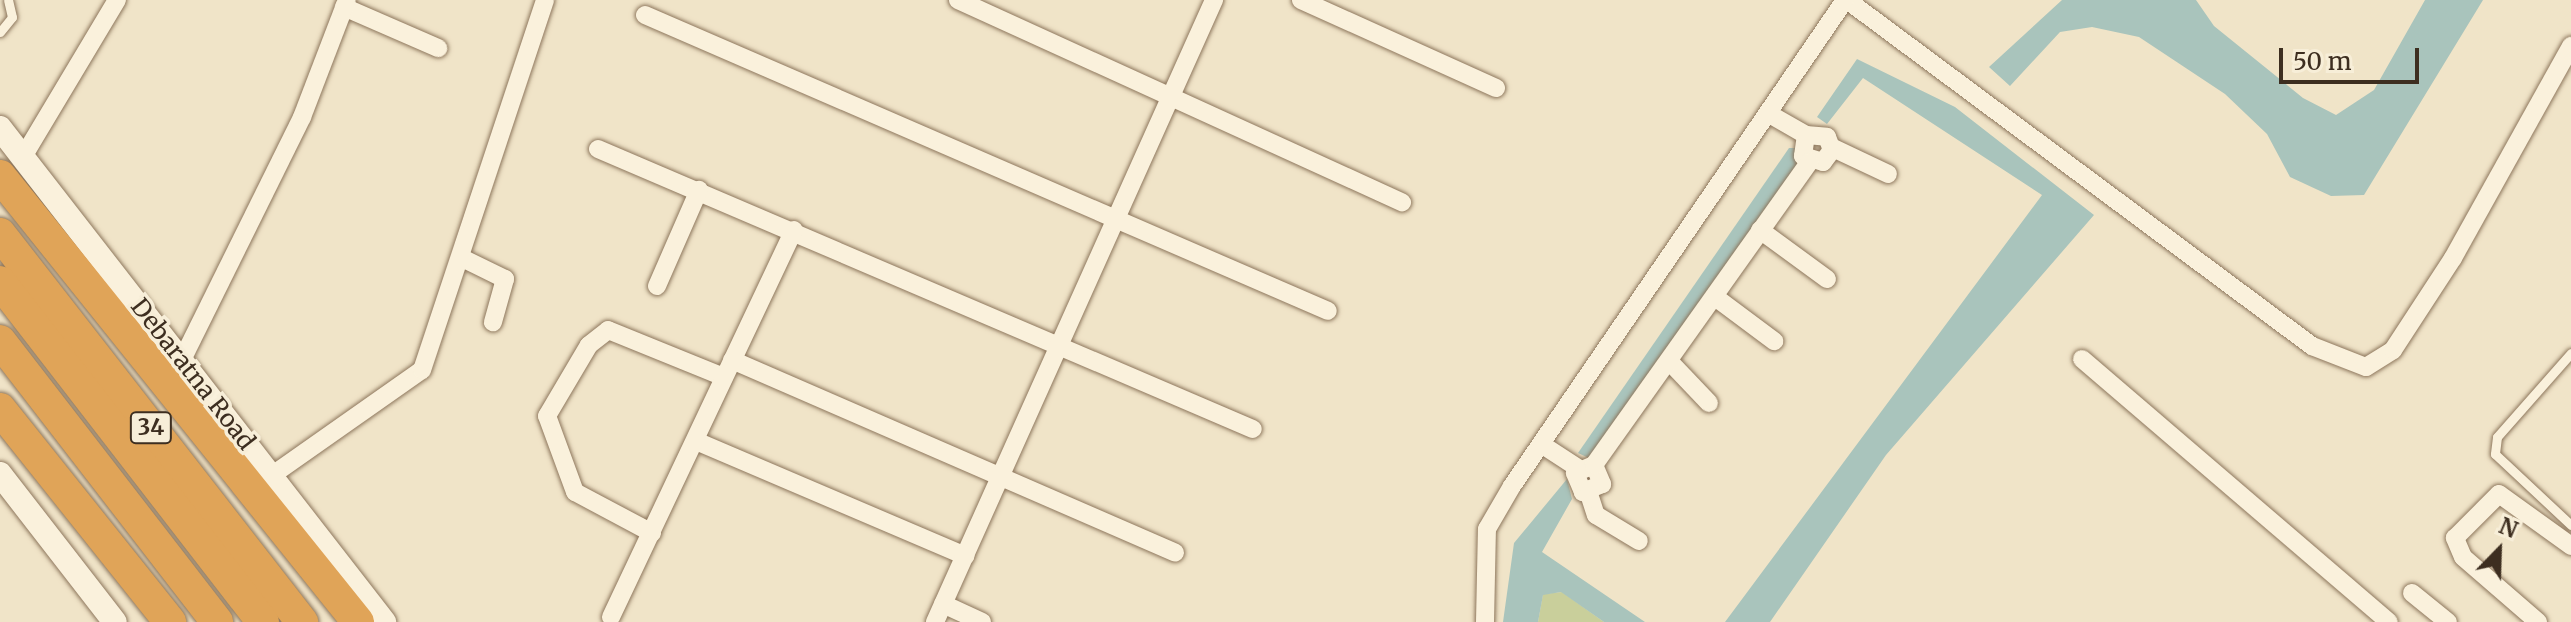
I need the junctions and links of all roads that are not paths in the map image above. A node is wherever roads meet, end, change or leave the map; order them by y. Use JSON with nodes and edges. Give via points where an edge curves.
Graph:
{"nodes":[{"id":1,"x":8,"y":0,"type":"edge"},
{"id":2,"x":117,"y":0,"type":"edge"},
{"id":3,"x":545,"y":0,"type":"edge"},
{"id":4,"x":958,"y":0,"type":"edge"},
{"id":5,"x":1214,"y":0,"type":"edge"},
{"id":6,"x":1301,"y":0,"type":"edge"},
{"id":7,"x":1846,"y":0,"type":"edge"},
{"id":8,"x":346,"y":3,"type":"edge"},
{"id":9,"x":645,"y":15,"type":"dead end"},
{"id":10,"x":0,"y":32,"type":"edge"},
{"id":11,"x":2571,"y":46,"type":"edge"},
{"id":12,"x":438,"y":48,"type":"dead end"},
{"id":13,"x":1496,"y":88,"type":"dead end"},
{"id":14,"x":1172,"y":98,"type":"junction"},
{"id":15,"x":1771,"y":115,"type":"junction"},
{"id":16,"x":0,"y":128,"type":"edge"},
{"id":17,"x":1806,"y":135,"type":"junction"},
{"id":18,"x":1831,"y":147,"type":"junction"},
{"id":19,"x":598,"y":149,"type":"dead end"},
{"id":20,"x":1809,"y":162,"type":"junction"},
{"id":21,"x":11,"y":166,"type":"edge"},
{"id":22,"x":1888,"y":174,"type":"dead end"},
{"id":23,"x":699,"y":190,"type":"junction"},
{"id":24,"x":1402,"y":202,"type":"dead end"},
{"id":25,"x":1114,"y":217,"type":"junction"},
{"id":26,"x":794,"y":230,"type":"junction"},
{"id":27,"x":1760,"y":230,"type":"junction"},
{"id":28,"x":0,"y":234,"type":"edge"},
{"id":29,"x":462,"y":258,"type":"junction"},
{"id":30,"x":1827,"y":279,"type":"dead end"},
{"id":31,"x":0,"y":282,"type":"edge"},
{"id":32,"x":657,"y":286,"type":"dead end"},
{"id":33,"x":1715,"y":297,"type":"junction"},
{"id":34,"x":1328,"y":311,"type":"dead end"},
{"id":35,"x":493,"y":322,"type":"dead end"},
{"id":36,"x":0,"y":341,"type":"edge"},
{"id":37,"x":1774,"y":341,"type":"dead end"},
{"id":38,"x":1062,"y":344,"type":"junction"},
{"id":39,"x":2571,"y":353,"type":"edge"},
{"id":40,"x":2082,"y":359,"type":"dead end"},
{"id":41,"x":182,"y":360,"type":"junction"},
{"id":42,"x":1669,"y":361,"type":"junction"},
{"id":43,"x":728,"y":368,"type":"junction"},
{"id":44,"x":0,"y":376,"type":"edge"},
{"id":45,"x":1709,"y":403,"type":"dead end"},
{"id":46,"x":0,"y":409,"type":"edge"},
{"id":47,"x":1253,"y":429,"type":"dead end"},
{"id":48,"x":696,"y":441,"type":"junction"},
{"id":49,"x":1541,"y":444,"type":"junction"},
{"id":50,"x":1586,"y":467,"type":"junction"},
{"id":51,"x":0,"y":474,"type":"edge"},
{"id":52,"x":271,"y":476,"type":"junction"},
{"id":53,"x":999,"y":476,"type":"junction"},
{"id":54,"x":2571,"y":525,"type":"edge"},
{"id":55,"x":652,"y":533,"type":"junction"},
{"id":56,"x":1639,"y":541,"type":"dead end"},
{"id":57,"x":2571,"y":546,"type":"edge"},
{"id":58,"x":1175,"y":553,"type":"dead end"},
{"id":59,"x":965,"y":556,"type":"junction"},
{"id":60,"x":2412,"y":593,"type":"dead end"},
{"id":61,"x":943,"y":604,"type":"junction"},
{"id":62,"x":611,"y":617,"type":"dead end"},
{"id":63,"x":115,"y":622,"type":"edge"},
{"id":64,"x":170,"y":622,"type":"edge"},
{"id":65,"x":195,"y":622,"type":"edge"},
{"id":66,"x":217,"y":622,"type":"edge"},
{"id":67,"x":263,"y":622,"type":"edge"},
{"id":68,"x":302,"y":622,"type":"edge"},
{"id":69,"x":358,"y":622,"type":"edge"},
{"id":70,"x":384,"y":622,"type":"edge"},
{"id":71,"x":935,"y":622,"type":"edge"},
{"id":72,"x":982,"y":622,"type":"edge"},
{"id":73,"x":1485,"y":622,"type":"edge"},
{"id":74,"x":2389,"y":622,"type":"edge"},
{"id":75,"x":2448,"y":622,"type":"edge"},
{"id":76,"x":2538,"y":622,"type":"edge"}],
"edges":[{"from":1,"to":10,"type":"lane","via":[[12,17]]},
{"from":2,"to":21,"type":"street"},
{"from":3,"to":29,"type":"street"},
{"from":4,"to":14,"type":"street"},
{"from":5,"to":14,"type":"street"},
{"from":6,"to":13,"type":"street"},
{"from":7,"to":11,"type":"street","via":[[2312,346],[2366,367],[2393,350],[2453,258]]},
{"from":7,"to":15,"type":"street"},
{"from":8,"to":12,"type":"street"},
{"from":8,"to":41,"type":"street","via":[[302,117]]},
{"from":9,"to":25,"type":"street"},
{"from":14,"to":24,"type":"street"},
{"from":14,"to":25,"type":"street"},
{"from":15,"to":17,"type":"street"},
{"from":15,"to":49,"type":"street"},
{"from":16,"to":21,"type":"main road","name":"Debaratna Road"},
{"from":17,"to":18,"type":"street","via":[[1820,133]]},
{"from":17,"to":20,"type":"street","via":[[1800,149]]},
{"from":18,"to":20,"type":"street","via":[[1823,162]]},
{"from":18,"to":22,"type":"street"},
{"from":19,"to":23,"type":"street"},
{"from":20,"to":27,"type":"street"},
{"from":21,"to":41,"type":"main road","name":"Debaratna Road"},
{"from":21,"to":69,"type":"highway"},
{"from":23,"to":26,"type":"street"},
{"from":23,"to":32,"type":"street"},
{"from":25,"to":34,"type":"street"},
{"from":25,"to":38,"type":"street"},
{"from":26,"to":38,"type":"street"},
{"from":26,"to":43,"type":"street"},
{"from":27,"to":30,"type":"street"},
{"from":27,"to":33,"type":"street"},
{"from":28,"to":68,"type":"highway","number":"34"},
{"from":29,"to":35,"type":"street","via":[[505,279]]},
{"from":29,"to":52,"type":"street","via":[[436,343],[408,386]]},
{"from":31,"to":67,"type":"highway"},
{"from":33,"to":37,"type":"street"},
{"from":33,"to":42,"type":"street"},
{"from":36,"to":66,"type":"highway"},
{"from":38,"to":47,"type":"street"},
{"from":38,"to":53,"type":"street"},
{"from":39,"to":54,"type":"lane","via":[[2497,437],[2495,454]]},
{"from":40,"to":74,"type":"street"},
{"from":41,"to":52,"type":"main road","name":"Debaratna Road"},
{"from":42,"to":45,"type":"street"},
{"from":42,"to":50,"type":"street"},
{"from":43,"to":48,"type":"street"},
{"from":43,"to":53,"type":"street"},
{"from":43,"to":55,"type":"street","via":[[608,330],[589,345],[547,416],[575,492]]},
{"from":44,"to":65,"type":"highway"},
{"from":46,"to":64,"type":"highway"},
{"from":48,"to":55,"type":"street"},
{"from":48,"to":59,"type":"street"},
{"from":49,"to":50,"type":"street"},
{"from":49,"to":73,"type":"street","via":[[1487,529]]},
{"from":50,"to":56,"type":"street","via":[[1604,479],[1589,494],[1596,515]]},
{"from":51,"to":63,"type":"main road"},
{"from":52,"to":70,"type":"main road","name":"Debaratna Road"},
{"from":53,"to":58,"type":"street"},
{"from":53,"to":59,"type":"street"},
{"from":55,"to":62,"type":"street"},
{"from":57,"to":76,"type":"street","via":[[2499,494],[2455,538],[2463,557]]},
{"from":59,"to":61,"type":"street"},
{"from":60,"to":75,"type":"street"},
{"from":61,"to":71,"type":"street"},
{"from":61,"to":72,"type":"street"}]}
